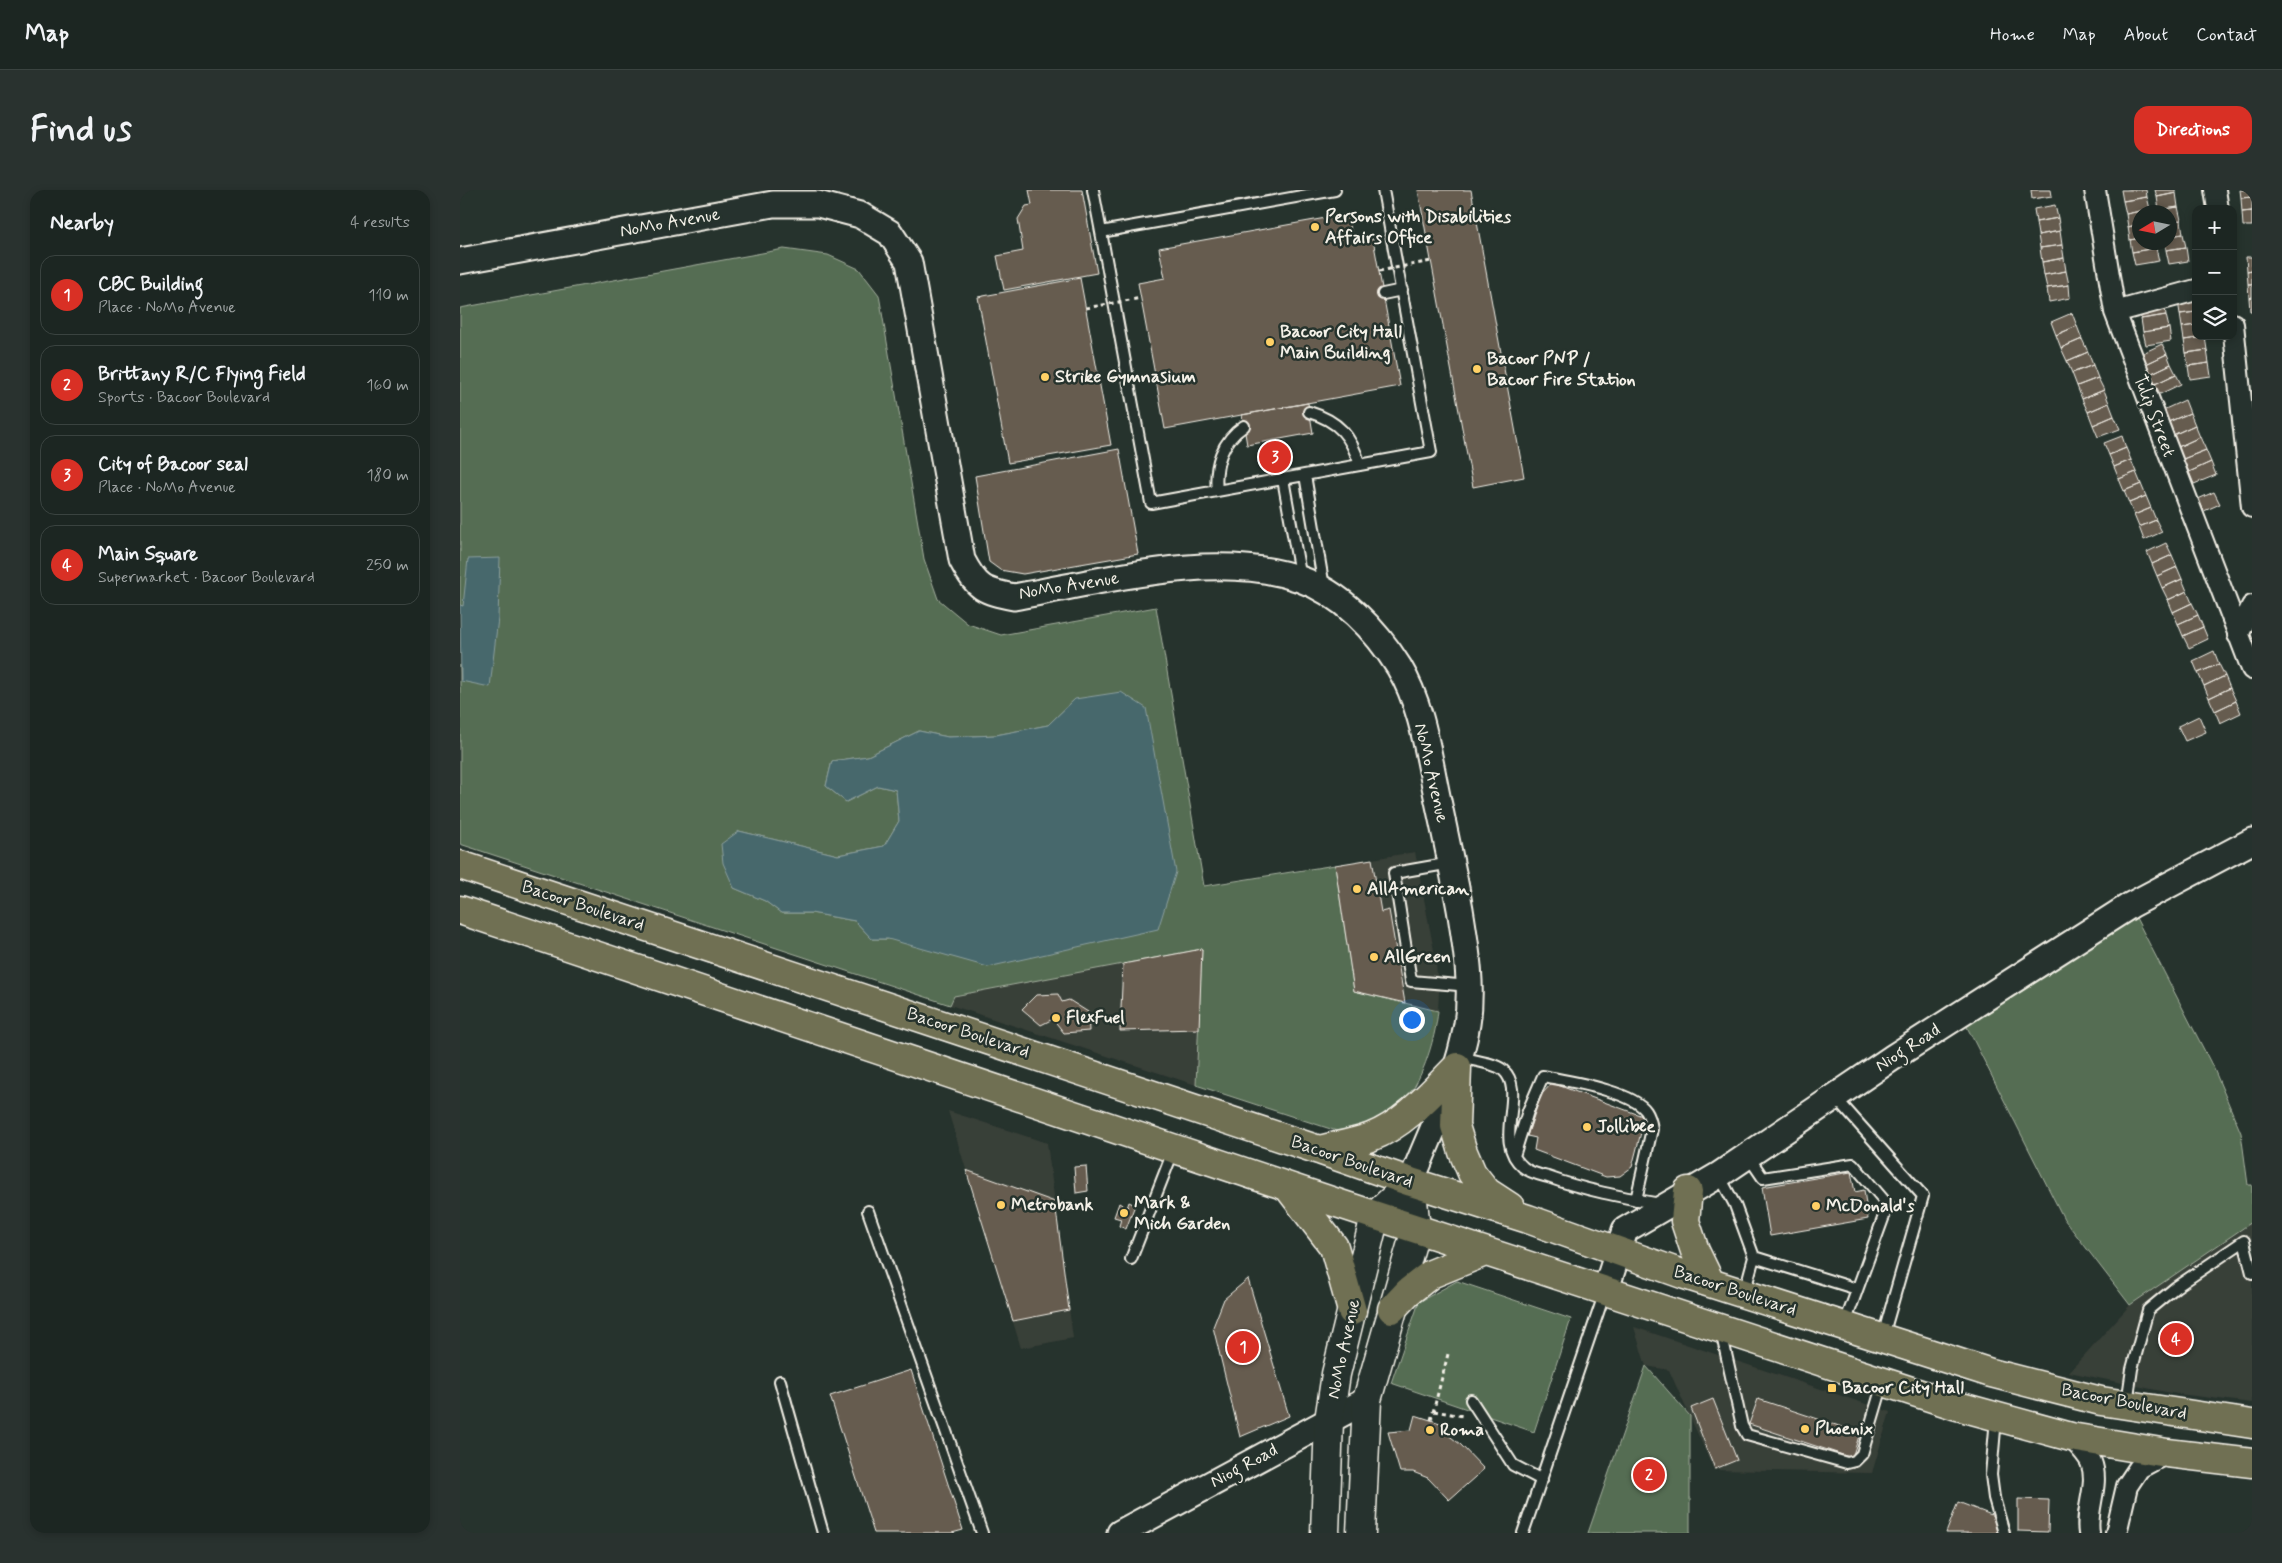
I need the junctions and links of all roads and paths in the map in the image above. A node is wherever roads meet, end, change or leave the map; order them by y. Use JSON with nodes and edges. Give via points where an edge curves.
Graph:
{"nodes":[{"id":1,"x":1093,"y":190,"type":"edge"},
{"id":2,"x":1335,"y":190,"type":"edge"},
{"id":3,"x":1383,"y":190,"type":"edge"},
{"id":4,"x":2095,"y":190,"type":"edge"},
{"id":5,"x":2215,"y":190,"type":"edge"},
{"id":6,"x":2217,"y":205,"type":"edge"},
{"id":7,"x":1101,"y":232,"type":"junction"},
{"id":8,"x":460,"y":260,"type":"edge"},
{"id":9,"x":1431,"y":261,"type":"dead end"},
{"id":10,"x":1379,"y":271,"type":"dead end"},
{"id":11,"x":1402,"y":290,"type":"junction"},
{"id":12,"x":2192,"y":291,"type":"edge"},
{"id":13,"x":1383,"y":294,"type":"dead end"},
{"id":14,"x":1141,"y":298,"type":"dead end"},
{"id":15,"x":1086,"y":308,"type":"dead end"},
{"id":16,"x":2115,"y":312,"type":"junction"},
{"id":17,"x":2235,"y":340,"type":"edge"},
{"id":18,"x":1309,"y":412,"type":"dead end"},
{"id":19,"x":1244,"y":426,"type":"dead end"},
{"id":20,"x":1360,"y":465,"type":"junction"},
{"id":21,"x":1305,"y":475,"type":"junction"},
{"id":22,"x":1283,"y":479,"type":"junction"},
{"id":23,"x":1217,"y":491,"type":"junction"},
{"id":24,"x":2252,"y":507,"type":"edge"},
{"id":25,"x":1301,"y":579,"type":"junction"},
{"id":26,"x":1324,"y":591,"type":"junction"},
{"id":27,"x":2252,"y":606,"type":"edge"},
{"id":28,"x":2238,"y":635,"type":"junction"},
{"id":29,"x":2252,"y":669,"type":"edge"},
{"id":30,"x":2252,"y":841,"type":"edge"},
{"id":31,"x":1452,"y":863,"type":"junction"},
{"id":32,"x":460,"y":865,"type":"edge"},
{"id":33,"x":460,"y":910,"type":"edge"},
{"id":34,"x":1470,"y":986,"type":"junction"},
{"id":35,"x":1458,"y":1062,"type":"junction"},
{"id":36,"x":1835,"y":1097,"type":"junction"},
{"id":37,"x":1174,"y":1148,"type":"junction"},
{"id":38,"x":1319,"y":1150,"type":"junction"},
{"id":39,"x":1514,"y":1156,"type":"junction"},
{"id":40,"x":1748,"y":1156,"type":"junction"},
{"id":41,"x":1719,"y":1175,"type":"junction"},
{"id":42,"x":1411,"y":1182,"type":"junction"},
{"id":43,"x":1288,"y":1187,"type":"junction"},
{"id":44,"x":1688,"y":1191,"type":"junction"},
{"id":45,"x":1636,"y":1200,"type":"junction"},
{"id":46,"x":1666,"y":1205,"type":"junction"},
{"id":47,"x":868,"y":1211,"type":"dead end"},
{"id":48,"x":1374,"y":1216,"type":"junction"},
{"id":49,"x":1528,"y":1219,"type":"junction"},
{"id":50,"x":1416,"y":1229,"type":"junction"},
{"id":51,"x":2248,"y":1238,"type":"edge"},
{"id":52,"x":1485,"y":1252,"type":"junction"},
{"id":53,"x":1618,"y":1252,"type":"junction"},
{"id":54,"x":1754,"y":1257,"type":"junction"},
{"id":55,"x":1131,"y":1258,"type":"dead end"},
{"id":56,"x":2252,"y":1273,"type":"edge"},
{"id":57,"x":1710,"y":1282,"type":"junction"},
{"id":58,"x":1857,"y":1289,"type":"junction"},
{"id":59,"x":1605,"y":1292,"type":"junction"},
{"id":60,"x":1744,"y":1294,"type":"junction"},
{"id":61,"x":1392,"y":1309,"type":"junction"},
{"id":62,"x":1352,"y":1311,"type":"junction"},
{"id":63,"x":1844,"y":1327,"type":"junction"},
{"id":64,"x":1720,"y":1330,"type":"junction"},
{"id":65,"x":1882,"y":1339,"type":"junction"},
{"id":66,"x":1448,"y":1354,"type":"dead end"},
{"id":67,"x":780,"y":1381,"type":"dead end"},
{"id":68,"x":1883,"y":1383,"type":"junction"},
{"id":69,"x":1367,"y":1400,"type":"junction"},
{"id":70,"x":1471,"y":1400,"type":"dead end"},
{"id":71,"x":2126,"y":1405,"type":"junction"},
{"id":72,"x":1434,"y":1410,"type":"junction"},
{"id":73,"x":1996,"y":1418,"type":"junction"},
{"id":74,"x":1329,"y":1420,"type":"junction"},
{"id":75,"x":1431,"y":1420,"type":"dead end"},
{"id":76,"x":1484,"y":1421,"type":"junction"},
{"id":77,"x":2252,"y":1424,"type":"edge"},
{"id":78,"x":2071,"y":1437,"type":"junction"},
{"id":79,"x":2167,"y":1453,"type":"junction"},
{"id":80,"x":2252,"y":1463,"type":"edge"},
{"id":81,"x":1542,"y":1480,"type":"junction"},
{"id":82,"x":1129,"y":1531,"type":"edge"},
{"id":83,"x":822,"y":1533,"type":"edge"},
{"id":84,"x":982,"y":1533,"type":"edge"},
{"id":85,"x":1325,"y":1533,"type":"edge"},
{"id":86,"x":1361,"y":1533,"type":"edge"},
{"id":87,"x":1524,"y":1533,"type":"edge"},
{"id":88,"x":2004,"y":1533,"type":"edge"},
{"id":89,"x":2088,"y":1533,"type":"edge"},
{"id":90,"x":2116,"y":1533,"type":"edge"}],
"edges":[{"from":1,"to":7,"type":"lane"},
{"from":2,"to":7,"type":"lane"},
{"from":3,"to":11,"type":"lane"},
{"from":4,"to":16,"type":"street","name":"Tulip Street"},
{"from":5,"to":6,"type":"street"},
{"from":7,"to":23,"type":"lane","via":[[1150,503]]},
{"from":8,"to":25,"type":"street","name":"NoMo Avenue","via":[[773,204],[818,204],[860,215],[890,233],[909,262],[962,560],[971,578],[988,592],[1014,597],[1140,575],[1218,567],[1256,568]]},
{"from":9,"to":10,"type":"path","bridge":true},
{"from":11,"to":13,"type":"lane"},
{"from":11,"to":20,"type":"lane","via":[[1431,452]]},
{"from":12,"to":16,"type":"street"},
{"from":14,"to":15,"type":"path","bridge":true},
{"from":16,"to":28,"type":"street","name":"Tulip Street"},
{"from":17,"to":24,"type":"street"},
{"from":18,"to":20,"type":"lane","via":[[1326,417],[1346,433]]},
{"from":19,"to":23,"type":"lane","via":[[1232,434],[1219,456]]},
{"from":20,"to":21,"type":"lane"},
{"from":21,"to":22,"type":"lane"},
{"from":21,"to":26,"type":"lane"},
{"from":22,"to":23,"type":"lane"},
{"from":22,"to":25,"type":"lane"},
{"from":25,"to":26,"type":"street","name":"NoMo Avenue"},
{"from":26,"to":31,"type":"street","name":"NoMo Avenue","via":[[1368,626],[1400,669],[1423,732]]},
{"from":27,"to":28,"type":"street"},
{"from":28,"to":29,"type":"street","name":"Tulip Street"},
{"from":30,"to":36,"type":"street","name":"Niog Road","via":[[2131,905]]},
{"from":31,"to":34,"type":"street","name":"NoMo Avenue"},
{"from":31,"to":34,"type":"lane","via":[[1394,873],[1412,981]]},
{"from":32,"to":38,"type":"main road","name":"Bacoor Boulevard"},
{"from":33,"to":37,"type":"main road"},
{"from":34,"to":35,"type":"street","name":"NoMo Avenue","via":[[1467,1023]]},
{"from":35,"to":38,"type":"main road","via":[[1388,1129],[1371,1138]]},
{"from":35,"to":39,"type":"lane","via":[[1486,1063],[1503,1070],[1509,1079],[1513,1094],[1509,1140]]},
{"from":35,"to":42,"type":"street","name":"NoMo Avenue"},
{"from":35,"to":49,"type":"main road","via":[[1455,1126],[1462,1152],[1472,1173],[1488,1192]]},
{"from":36,"to":40,"type":"street","name":"Niog Road"},
{"from":36,"to":65,"type":"lane","via":[[1922,1196]]},
{"from":37,"to":43,"type":"main road"},
{"from":37,"to":55,"type":"lane"},
{"from":38,"to":42,"type":"main road","name":"Bacoor Boulevard"},
{"from":39,"to":45,"type":"lane","via":[[1522,1166],[1568,1185]]},
{"from":39,"to":45,"type":"lane","via":[[1543,1076],[1629,1098],[1645,1110],[1652,1129]]},
{"from":40,"to":41,"type":"street","name":"Niog Road"},
{"from":40,"to":58,"type":"lane","via":[[1763,1178],[1853,1164],[1888,1205]]},
{"from":41,"to":44,"type":"street","name":"Niog Road"},
{"from":41,"to":54,"type":"lane","via":[[1735,1205]]},
{"from":42,"to":48,"type":"main road","name":"NoMo Avenue"},
{"from":42,"to":49,"type":"main road","name":"Bacoor Boulevard"},
{"from":42,"to":50,"type":"main road","name":"NoMo Avenue"},
{"from":43,"to":48,"type":"main road"},
{"from":43,"to":62,"type":"main road","via":[[1334,1247]]},
{"from":44,"to":46,"type":"street","name":"Niog Road"},
{"from":44,"to":57,"type":"main road","via":[[1685,1221]]},
{"from":45,"to":46,"type":"lane"},
{"from":46,"to":53,"type":"street","name":"Niog Road","via":[[1625,1230]]},
{"from":47,"to":84,"type":"lane"},
{"from":48,"to":50,"type":"main road"},
{"from":48,"to":62,"type":"main road","name":"NoMo Avenue"},
{"from":49,"to":53,"type":"main road","name":"Bacoor Boulevard"},
{"from":50,"to":52,"type":"main road"},
{"from":50,"to":61,"type":"main road","name":"NoMo Avenue"},
{"from":51,"to":56,"type":"lane"},
{"from":51,"to":71,"type":"lane","via":[[2148,1310]]},
{"from":52,"to":59,"type":"main road"},
{"from":52,"to":61,"type":"main road","via":[[1431,1274]]},
{"from":53,"to":57,"type":"main road","name":"Bacoor Boulevard"},
{"from":53,"to":59,"type":"street","name":"Niog Road"},
{"from":54,"to":58,"type":"lane"},
{"from":54,"to":60,"type":"lane"},
{"from":57,"to":60,"type":"main road","name":"Bacoor Boulevard"},
{"from":58,"to":63,"type":"lane"},
{"from":59,"to":64,"type":"main road"},
{"from":59,"to":81,"type":"lane"},
{"from":60,"to":63,"type":"main road","name":"Bacoor Boulevard"},
{"from":61,"to":69,"type":"main road","name":"NoMo Avenue"},
{"from":62,"to":74,"type":"main road","name":"NoMo Avenue","via":[[1336,1374]]},
{"from":63,"to":65,"type":"main road","name":"Bacoor Boulevard"},
{"from":64,"to":68,"type":"main road"},
{"from":64,"to":68,"type":"lane","via":[[1742,1426],[1747,1435],[1847,1463],[1855,1461],[1862,1454]]},
{"from":65,"to":71,"type":"main road","name":"Bacoor Boulevard","via":[[1991,1373]]},
{"from":66,"to":72,"type":"path"},
{"from":67,"to":83,"type":"lane"},
{"from":68,"to":73,"type":"main road"},
{"from":69,"to":74,"type":"street","name":"Niog Road"},
{"from":69,"to":86,"type":"main road","name":"NoMo Avenue"},
{"from":70,"to":76,"type":"lane"},
{"from":71,"to":77,"type":"main road","name":"Bacoor Boulevard"},
{"from":72,"to":75,"type":"path"},
{"from":72,"to":76,"type":"path"},
{"from":73,"to":78,"type":"main road"},
{"from":73,"to":88,"type":"lane","via":[[1991,1475]]},
{"from":74,"to":82,"type":"street","name":"Niog Road"},
{"from":74,"to":85,"type":"main road","name":"NoMo Avenue"},
{"from":76,"to":81,"type":"lane","via":[[1513,1465]]},
{"from":78,"to":79,"type":"main road"},
{"from":78,"to":89,"type":"street","via":[[2091,1461],[2095,1480]]},
{"from":79,"to":80,"type":"main road"},
{"from":79,"to":90,"type":"street","via":[[2139,1468],[2127,1486]]},
{"from":81,"to":87,"type":"lane"}]}
